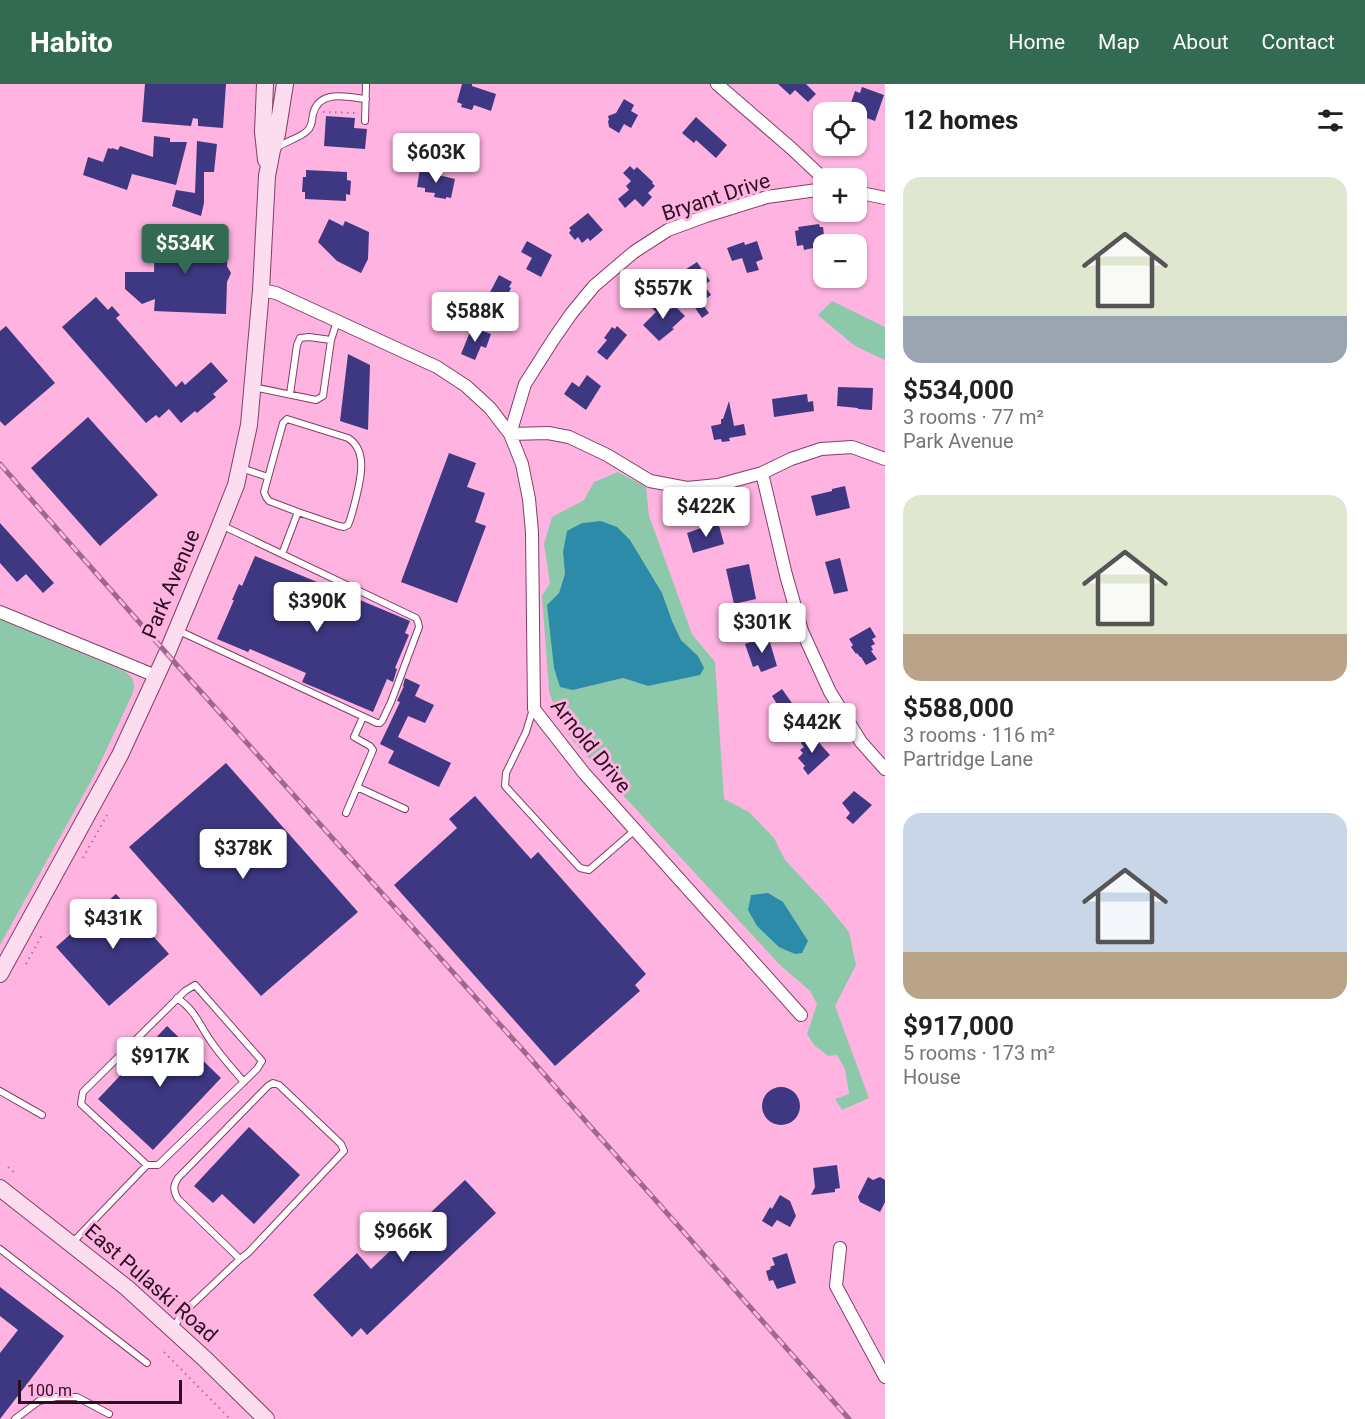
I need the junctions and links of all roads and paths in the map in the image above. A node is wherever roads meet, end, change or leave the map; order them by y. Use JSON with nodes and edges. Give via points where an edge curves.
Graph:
{"nodes":[{"id":1,"x":265,"y":84,"type":"edge"},
{"id":2,"x":275,"y":84,"type":"edge"},
{"id":3,"x":285,"y":84,"type":"edge"},
{"id":4,"x":366,"y":84,"type":"edge"},
{"id":5,"x":717,"y":84,"type":"edge"},
{"id":6,"x":366,"y":99,"type":"junction"},
{"id":7,"x":355,"y":113,"type":"dead end"},
{"id":8,"x":322,"y":117,"type":"dead end"},
{"id":9,"x":365,"y":121,"type":"dead end"},
{"id":10,"x":272,"y":150,"type":"junction"},
{"id":11,"x":813,"y":169,"type":"edge"},
{"id":12,"x":267,"y":176,"type":"junction"},
{"id":13,"x":813,"y":191,"type":"edge"},
{"id":14,"x":867,"y":194,"type":"edge"},
{"id":15,"x":885,"y":198,"type":"edge"},
{"id":16,"x":261,"y":290,"type":"junction"},
{"id":17,"x":337,"y":320,"type":"junction"},
{"id":18,"x":331,"y":340,"type":"junction"},
{"id":19,"x":253,"y":386,"type":"junction"},
{"id":20,"x":290,"y":394,"type":"junction"},
{"id":21,"x":510,"y":434,"type":"junction"},
{"id":22,"x":885,"y":459,"type":"edge"},
{"id":23,"x":240,"y":467,"type":"junction"},
{"id":24,"x":762,"y":473,"type":"junction"},
{"id":25,"x":268,"y":477,"type":"junction"},
{"id":26,"x":298,"y":512,"type":"junction"},
{"id":27,"x":220,"y":525,"type":"junction"},
{"id":28,"x":282,"y":554,"type":"junction"},
{"id":29,"x":0,"y":612,"type":"edge"},
{"id":30,"x":177,"y":629,"type":"junction"},
{"id":31,"x":156,"y":676,"type":"junction"},
{"id":32,"x":534,"y":709,"type":"junction"},
{"id":33,"x":363,"y":717,"type":"junction"},
{"id":34,"x":885,"y":769,"type":"edge"},
{"id":35,"x":357,"y":787,"type":"junction"},
{"id":36,"x":405,"y":809,"type":"dead end"},
{"id":37,"x":346,"y":813,"type":"dead end"},
{"id":38,"x":107,"y":815,"type":"dead end"},
{"id":39,"x":635,"y":830,"type":"junction"},
{"id":40,"x":83,"y":858,"type":"dead end"},
{"id":41,"x":42,"y":935,"type":"dead end"},
{"id":42,"x":26,"y":964,"type":"dead end"},
{"id":43,"x":0,"y":974,"type":"edge"},
{"id":44,"x":177,"y":998,"type":"junction"},
{"id":45,"x":801,"y":1015,"type":"dead end"},
{"id":46,"x":244,"y":1082,"type":"junction"},
{"id":47,"x":0,"y":1091,"type":"edge"},
{"id":48,"x":42,"y":1115,"type":"dead end"},
{"id":49,"x":147,"y":1165,"type":"junction"},
{"id":50,"x":8,"y":1167,"type":"dead end"},
{"id":51,"x":17,"y":1175,"type":"dead end"},
{"id":52,"x":0,"y":1188,"type":"edge"},
{"id":53,"x":72,"y":1244,"type":"junction"},
{"id":54,"x":840,"y":1248,"type":"dead end"},
{"id":55,"x":0,"y":1249,"type":"edge"},
{"id":56,"x":240,"y":1259,"type":"junction"},
{"id":57,"x":172,"y":1328,"type":"junction"},
{"id":58,"x":164,"y":1352,"type":"dead end"},
{"id":59,"x":147,"y":1363,"type":"dead end"},
{"id":60,"x":885,"y":1377,"type":"edge"},
{"id":61,"x":109,"y":1414,"type":"dead end"},
{"id":62,"x":15,"y":1419,"type":"edge"},
{"id":63,"x":230,"y":1419,"type":"edge"},
{"id":64,"x":266,"y":1419,"type":"edge"}],
"edges":[{"from":1,"to":12,"type":"main road","name":"Park Avenue","via":[[263,132]]},
{"from":2,"to":10,"type":"main road"},
{"from":3,"to":10,"type":"main road","name":"Park Avenue"},
{"from":4,"to":6,"type":"lane"},
{"from":5,"to":11,"type":"street"},
{"from":6,"to":9,"type":"lane"},
{"from":6,"to":10,"type":"lane","via":[[340,96],[319,101],[310,129]]},
{"from":7,"to":8,"type":"path","via":[[323,111]]},
{"from":10,"to":12,"type":"main road","name":"Park Avenue"},
{"from":12,"to":16,"type":"main road","name":"Park Avenue"},
{"from":13,"to":21,"type":"street","name":"Bryant Drive","via":[[767,197],[706,216],[668,230],[634,252],[594,286],[553,340],[525,384]]},
{"from":14,"to":15,"type":"street"},
{"from":16,"to":17,"type":"street","name":"Arnold Drive"},
{"from":16,"to":19,"type":"main road","name":"Park Avenue"},
{"from":17,"to":18,"type":"lane"},
{"from":17,"to":21,"type":"street","name":"Arnold Drive","via":[[437,367],[466,386]]},
{"from":18,"to":20,"type":"lane","via":[[300,338]]},
{"from":18,"to":20,"type":"lane","via":[[323,396],[316,400]]},
{"from":19,"to":20,"type":"lane"},
{"from":19,"to":23,"type":"main road","name":"Park Avenue"},
{"from":21,"to":24,"type":"street","via":[[570,437],[650,482],[687,488],[718,485]]},
{"from":21,"to":32,"type":"street","name":"Arnold Drive","via":[[522,464],[532,532]]},
{"from":22,"to":24,"type":"street","via":[[852,447],[820,449]]},
{"from":23,"to":25,"type":"lane"},
{"from":23,"to":27,"type":"main road","name":"Park Avenue"},
{"from":24,"to":34,"type":"street","via":[[802,631],[830,692],[861,742]]},
{"from":25,"to":26,"type":"lane","via":[[264,492],[269,501]]},
{"from":25,"to":26,"type":"lane","via":[[287,419],[354,442],[362,476],[348,525],[339,526]]},
{"from":26,"to":28,"type":"lane"},
{"from":27,"to":28,"type":"lane"},
{"from":27,"to":30,"type":"main road","name":"Park Avenue"},
{"from":28,"to":33,"type":"lane","via":[[418,622],[382,721]]},
{"from":29,"to":31,"type":"street"},
{"from":30,"to":31,"type":"main road","name":"Park Avenue"},
{"from":30,"to":33,"type":"lane"},
{"from":31,"to":43,"type":"main road","name":"Park Avenue","via":[[120,755]]},
{"from":32,"to":39,"type":"street","name":"Arnold Drive"},
{"from":32,"to":39,"type":"lane","via":[[506,773],[505,786],[580,868],[589,870]]},
{"from":33,"to":35,"type":"lane","via":[[354,737],[373,750]]},
{"from":35,"to":36,"type":"lane"},
{"from":35,"to":37,"type":"lane"},
{"from":38,"to":40,"type":"path"},
{"from":39,"to":45,"type":"street","name":"Arnold Drive"},
{"from":41,"to":42,"type":"path"},
{"from":44,"to":46,"type":"lane","via":[[195,1014],[210,1040]]},
{"from":44,"to":46,"type":"lane","via":[[195,985],[262,1061]]},
{"from":44,"to":49,"type":"lane","via":[[83,1092],[81,1104]]},
{"from":46,"to":49,"type":"lane","via":[[158,1165]]},
{"from":47,"to":48,"type":"lane"},
{"from":49,"to":53,"type":"lane"},
{"from":50,"to":51,"type":"path"},
{"from":52,"to":53,"type":"main road","name":"East Pulaski Road"},
{"from":53,"to":57,"type":"main road","name":"East Pulaski Road"},
{"from":54,"to":60,"type":"street","via":[[836,1286]]},
{"from":55,"to":59,"type":"lane"},
{"from":56,"to":56,"type":"lane","via":[[344,1151],[273,1083],[174,1185],[178,1199]]},
{"from":56,"to":57,"type":"lane"},
{"from":57,"to":64,"type":"main road","name":"East Pulaski Road"},
{"from":58,"to":63,"type":"path"},
{"from":61,"to":62,"type":"lane","via":[[77,1397],[56,1397],[39,1401]]}]}
